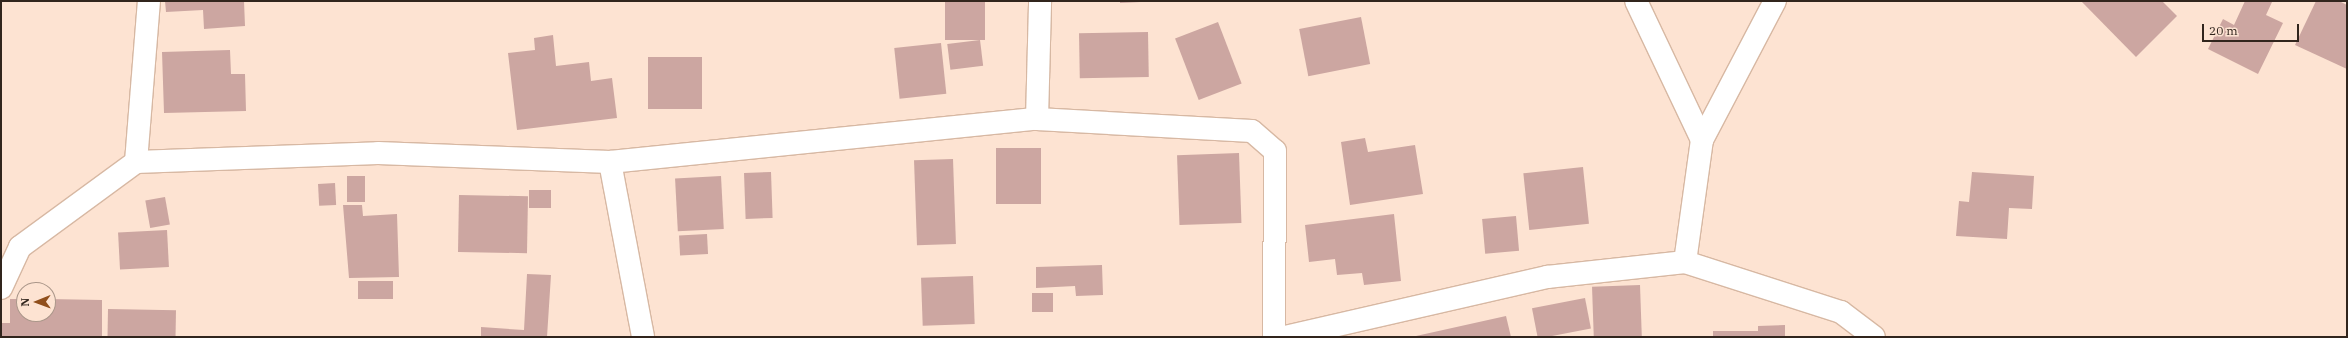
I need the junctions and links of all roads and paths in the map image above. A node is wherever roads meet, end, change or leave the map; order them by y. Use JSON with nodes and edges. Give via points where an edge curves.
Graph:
{"nodes":[{"id":1,"x":148,"y":1,"type":"edge"},
{"id":2,"x":1040,"y":1,"type":"edge"},
{"id":3,"x":1636,"y":1,"type":"edge"},
{"id":4,"x":1775,"y":1,"type":"edge"},
{"id":5,"x":1037,"y":119,"type":"junction"},
{"id":6,"x":1702,"y":140,"type":"junction"},
{"id":7,"x":136,"y":162,"type":"junction"},
{"id":8,"x":610,"y":162,"type":"junction"},
{"id":9,"x":1685,"y":262,"type":"junction"},
{"id":10,"x":1,"y":288,"type":"edge"},
{"id":11,"x":643,"y":337,"type":"edge"},
{"id":12,"x":1274,"y":337,"type":"edge"},
{"id":13,"x":1285,"y":337,"type":"edge"},
{"id":14,"x":1874,"y":337,"type":"edge"}],
"edges":[{"from":1,"to":7,"type":"street"},
{"from":2,"to":5,"type":"street"},
{"from":3,"to":6,"type":"street"},
{"from":4,"to":6,"type":"street"},
{"from":5,"to":8,"type":"street"},
{"from":5,"to":12,"type":"street","via":[[1252,131],[1275,151]]},
{"from":6,"to":9,"type":"street"},
{"from":7,"to":8,"type":"street","via":[[378,153]]},
{"from":7,"to":10,"type":"street","via":[[20,246]]},
{"from":8,"to":11,"type":"street"},
{"from":9,"to":13,"type":"street","via":[[1547,277]]},
{"from":9,"to":14,"type":"street","via":[[1841,312]]}]}
